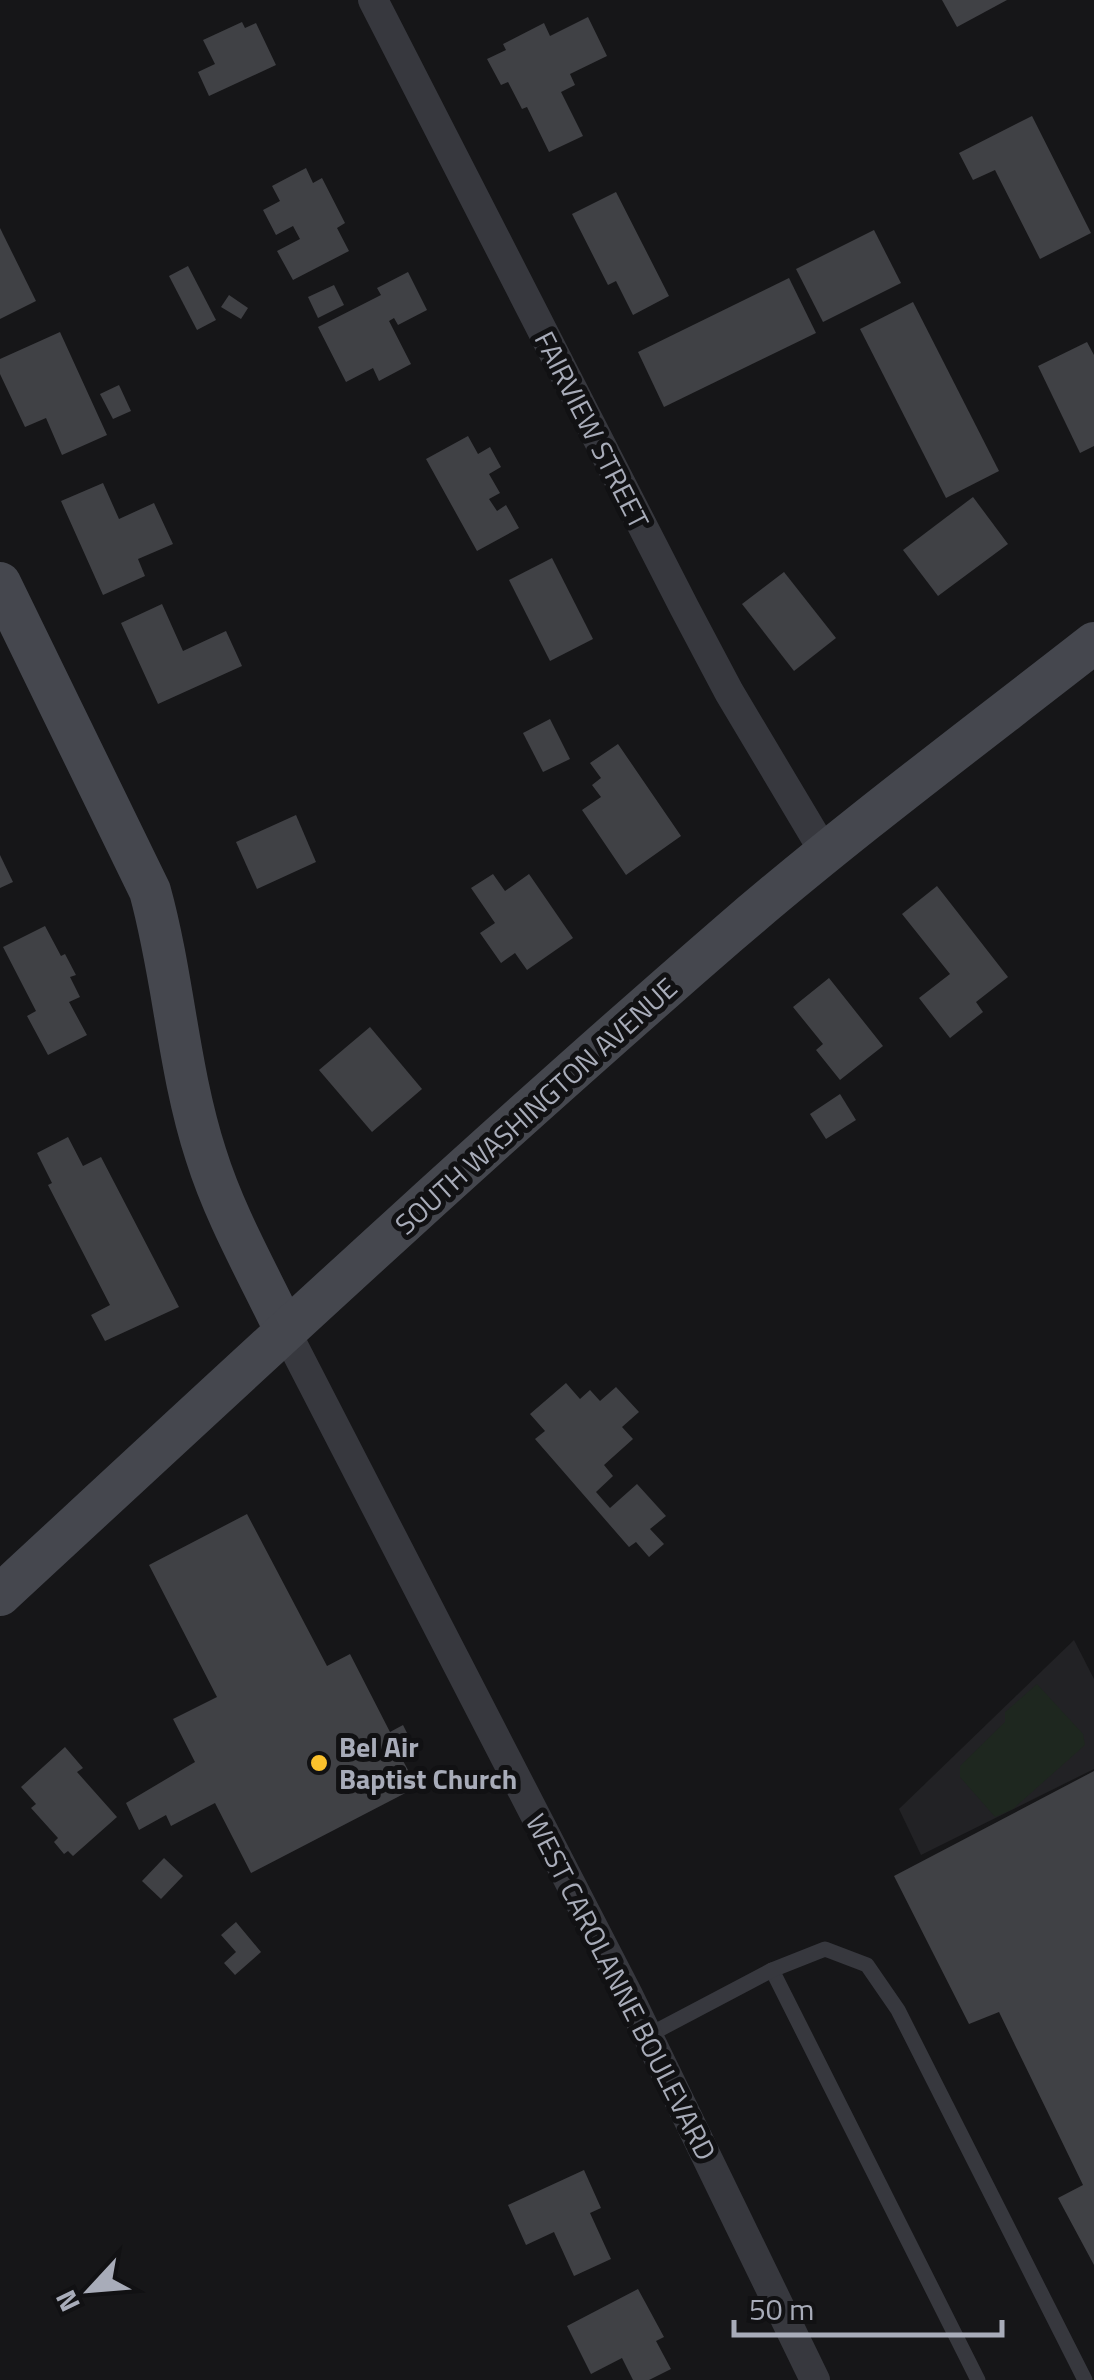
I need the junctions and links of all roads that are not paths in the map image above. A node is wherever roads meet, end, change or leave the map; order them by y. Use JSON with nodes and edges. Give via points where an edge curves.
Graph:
{"nodes":[{"id":1,"x":372,"y":0,"type":"edge"},
{"id":2,"x":0,"y":583,"type":"edge"},
{"id":3,"x":1094,"y":643,"type":"edge"},
{"id":4,"x":825,"y":853,"type":"junction"},
{"id":5,"x":286,"y":1330,"type":"junction"},
{"id":6,"x":0,"y":1596,"type":"edge"},
{"id":7,"x":772,"y":1970,"type":"junction"},
{"id":8,"x":648,"y":2036,"type":"junction"},
{"id":9,"x":815,"y":2380,"type":"edge"},
{"id":10,"x":978,"y":2380,"type":"edge"},
{"id":11,"x":1085,"y":2380,"type":"edge"}],
"edges":[{"from":1,"to":4,"type":"street","name":"FAIRVIEW STREET","via":[[693,624]]},
{"from":2,"to":5,"type":"street","via":[[150,891],[206,1154]]},
{"from":3,"to":4,"type":"street","name":"SOUTH WASHINGTON AVENUE"},
{"from":4,"to":5,"type":"street","name":"SOUTH WASHINGTON AVENUE"},
{"from":5,"to":6,"type":"street","name":"SOUTH WASHINGTON AVENUE"},
{"from":5,"to":8,"type":"street","name":"WEST CAROLANNE BOULEVARD"},
{"from":7,"to":8,"type":"lane"},
{"from":7,"to":10,"type":"lane"},
{"from":7,"to":11,"type":"lane","via":[[826,1949],[867,1964],[898,2010]]},
{"from":8,"to":9,"type":"street","name":"WEST CAROLANNE BOULEVARD"}]}
